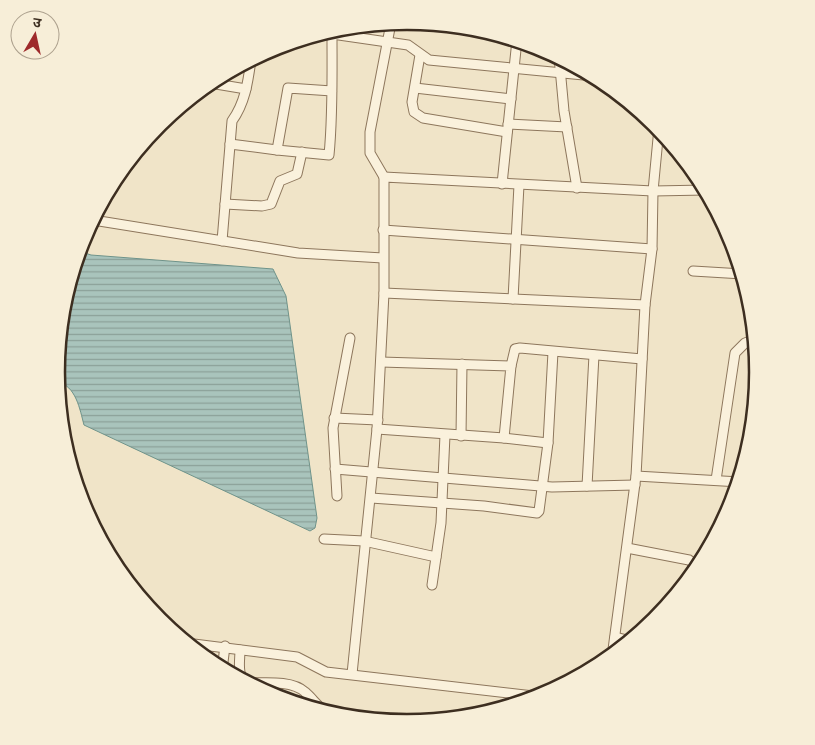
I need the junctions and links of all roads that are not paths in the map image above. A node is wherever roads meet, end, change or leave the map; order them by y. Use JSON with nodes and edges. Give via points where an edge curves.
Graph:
{"nodes":[{"id":1,"x":390,"y":31,"type":"edge"},
{"id":2,"x":350,"y":35,"type":"edge"},
{"id":3,"x":332,"y":39,"type":"edge"},
{"id":4,"x":388,"y":43,"type":"junction"},
{"id":5,"x":516,"y":48,"type":"edge"},
{"id":6,"x":420,"y":55,"type":"junction"},
{"id":7,"x":560,"y":66,"type":"edge"},
{"id":8,"x":514,"y":68,"type":"junction"},
{"id":9,"x":249,"y":69,"type":"edge"},
{"id":10,"x":562,"y":73,"type":"junction"},
{"id":11,"x":576,"y":74,"type":"edge"},
{"id":12,"x":221,"y":85,"type":"edge"},
{"id":13,"x":415,"y":88,"type":"junction"},
{"id":14,"x":246,"y":90,"type":"junction"},
{"id":15,"x":332,"y":91,"type":"junction"},
{"id":16,"x":511,"y":99,"type":"junction"},
{"id":17,"x":567,"y":127,"type":"junction"},
{"id":18,"x":508,"y":128,"type":"junction"},
{"id":19,"x":658,"y":139,"type":"edge"},
{"id":20,"x":230,"y":144,"type":"junction"},
{"id":21,"x":277,"y":150,"type":"junction"},
{"id":22,"x":302,"y":152,"type":"junction"},
{"id":23,"x":384,"y":178,"type":"junction"},
{"id":24,"x":502,"y":184,"type":"junction"},
{"id":25,"x":519,"y":185,"type":"junction"},
{"id":26,"x":577,"y":188,"type":"junction"},
{"id":27,"x":697,"y":190,"type":"edge"},
{"id":28,"x":652,"y":192,"type":"junction"},
{"id":29,"x":225,"y":204,"type":"junction"},
{"id":30,"x":100,"y":221,"type":"edge"},
{"id":31,"x":383,"y":230,"type":"junction"},
{"id":32,"x":516,"y":239,"type":"junction"},
{"id":33,"x":222,"y":241,"type":"junction"},
{"id":34,"x":652,"y":249,"type":"junction"},
{"id":35,"x":383,"y":258,"type":"junction"},
{"id":36,"x":693,"y":271,"type":"dead end"},
{"id":37,"x":735,"y":274,"type":"edge"},
{"id":38,"x":384,"y":293,"type":"junction"},
{"id":39,"x":513,"y":299,"type":"junction"},
{"id":40,"x":645,"y":305,"type":"junction"},
{"id":41,"x":350,"y":338,"type":"dead end"},
{"id":42,"x":748,"y":342,"type":"edge"},
{"id":43,"x":553,"y":352,"type":"junction"},
{"id":44,"x":594,"y":355,"type":"junction"},
{"id":45,"x":642,"y":359,"type":"junction"},
{"id":46,"x":381,"y":362,"type":"junction"},
{"id":47,"x":462,"y":364,"type":"junction"},
{"id":48,"x":511,"y":366,"type":"junction"},
{"id":49,"x":334,"y":418,"type":"junction"},
{"id":50,"x":378,"y":425,"type":"junction"},
{"id":51,"x":445,"y":435,"type":"junction"},
{"id":52,"x":461,"y":436,"type":"junction"},
{"id":53,"x":504,"y":438,"type":"junction"},
{"id":54,"x":548,"y":443,"type":"junction"},
{"id":55,"x":335,"y":469,"type":"junction"},
{"id":56,"x":373,"y":472,"type":"junction"},
{"id":57,"x":636,"y":476,"type":"junction"},
{"id":58,"x":442,"y":478,"type":"junction"},
{"id":59,"x":716,"y":480,"type":"junction"},
{"id":60,"x":732,"y":481,"type":"edge"},
{"id":61,"x":543,"y":485,"type":"junction"},
{"id":62,"x":587,"y":486,"type":"junction"},
{"id":63,"x":635,"y":486,"type":"junction"},
{"id":64,"x":337,"y":496,"type":"dead end"},
{"id":65,"x":371,"y":498,"type":"junction"},
{"id":66,"x":442,"y":503,"type":"junction"},
{"id":67,"x":324,"y":539,"type":"dead end"},
{"id":68,"x":364,"y":541,"type":"junction"},
{"id":69,"x":627,"y":548,"type":"junction"},
{"id":70,"x":436,"y":557,"type":"junction"},
{"id":71,"x":692,"y":562,"type":"edge"},
{"id":72,"x":432,"y":585,"type":"dead end"},
{"id":73,"x":615,"y":637,"type":"junction"},
{"id":74,"x":622,"y":639,"type":"edge"},
{"id":75,"x":199,"y":644,"type":"edge"},
{"id":76,"x":225,"y":646,"type":"junction"},
{"id":77,"x":614,"y":646,"type":"edge"},
{"id":78,"x":240,"y":650,"type":"junction"},
{"id":79,"x":223,"y":661,"type":"edge"},
{"id":80,"x":240,"y":671,"type":"edge"},
{"id":81,"x":352,"y":674,"type":"junction"},
{"id":82,"x":264,"y":684,"type":"edge"},
{"id":83,"x":524,"y":695,"type":"edge"},
{"id":84,"x":313,"y":701,"type":"edge"}],
"edges":[{"from":1,"to":4,"type":"street"},
{"from":2,"to":4,"type":"street"},
{"from":3,"to":15,"type":"street"},
{"from":4,"to":6,"type":"street","via":[[415,48]]},
{"from":4,"to":23,"type":"street","via":[[370,132],[370,153]]},
{"from":5,"to":8,"type":"street"},
{"from":6,"to":8,"type":"street","via":[[429,60]]},
{"from":6,"to":13,"type":"street"},
{"from":7,"to":10,"type":"street"},
{"from":8,"to":10,"type":"street"},
{"from":8,"to":16,"type":"street"},
{"from":9,"to":14,"type":"street"},
{"from":10,"to":11,"type":"street"},
{"from":10,"to":17,"type":"street"},
{"from":12,"to":14,"type":"street"},
{"from":13,"to":16,"type":"street"},
{"from":13,"to":18,"type":"street","via":[[412,108],[418,115]]},
{"from":14,"to":20,"type":"street","via":[[232,121]]},
{"from":15,"to":21,"type":"street","via":[[288,88]]},
{"from":15,"to":22,"type":"street","via":[[329,155]]},
{"from":16,"to":18,"type":"street"},
{"from":17,"to":18,"type":"street"},
{"from":17,"to":26,"type":"street"},
{"from":18,"to":24,"type":"street"},
{"from":19,"to":28,"type":"street"},
{"from":20,"to":21,"type":"street"},
{"from":20,"to":29,"type":"street"},
{"from":21,"to":22,"type":"street"},
{"from":22,"to":29,"type":"street","via":[[297,174],[280,181],[271,204]]},
{"from":23,"to":24,"type":"street"},
{"from":23,"to":31,"type":"street"},
{"from":24,"to":25,"type":"street"},
{"from":25,"to":26,"type":"street"},
{"from":25,"to":32,"type":"street"},
{"from":26,"to":28,"type":"street"},
{"from":27,"to":28,"type":"street"},
{"from":28,"to":34,"type":"street"},
{"from":29,"to":33,"type":"street"},
{"from":30,"to":33,"type":"street"},
{"from":31,"to":32,"type":"street"},
{"from":31,"to":35,"type":"street"},
{"from":32,"to":34,"type":"street"},
{"from":32,"to":39,"type":"street"},
{"from":33,"to":35,"type":"street","via":[[298,253]]},
{"from":34,"to":40,"type":"street"},
{"from":35,"to":38,"type":"street"},
{"from":36,"to":37,"type":"street"},
{"from":38,"to":39,"type":"street"},
{"from":38,"to":46,"type":"street"},
{"from":39,"to":40,"type":"street"},
{"from":40,"to":45,"type":"street"},
{"from":41,"to":49,"type":"street"},
{"from":42,"to":59,"type":"street","via":[[735,353]]},
{"from":43,"to":44,"type":"street"},
{"from":43,"to":48,"type":"street","via":[[515,349]]},
{"from":43,"to":54,"type":"street"},
{"from":44,"to":45,"type":"street"},
{"from":44,"to":62,"type":"street"},
{"from":45,"to":57,"type":"street"},
{"from":46,"to":47,"type":"street"},
{"from":46,"to":50,"type":"street"},
{"from":47,"to":48,"type":"street"},
{"from":47,"to":52,"type":"street"},
{"from":48,"to":53,"type":"street"},
{"from":49,"to":50,"type":"street"},
{"from":49,"to":55,"type":"street"},
{"from":50,"to":51,"type":"street"},
{"from":50,"to":56,"type":"street"},
{"from":51,"to":52,"type":"street"},
{"from":51,"to":58,"type":"street"},
{"from":52,"to":53,"type":"street"},
{"from":53,"to":54,"type":"street"},
{"from":54,"to":61,"type":"street"},
{"from":55,"to":56,"type":"street"},
{"from":55,"to":64,"type":"street"},
{"from":56,"to":58,"type":"street"},
{"from":56,"to":65,"type":"street"},
{"from":57,"to":59,"type":"street"},
{"from":57,"to":63,"type":"street"},
{"from":58,"to":61,"type":"street"},
{"from":58,"to":66,"type":"street"},
{"from":59,"to":60,"type":"street"},
{"from":61,"to":62,"type":"street"},
{"from":61,"to":66,"type":"street","via":[[541,507],[537,513]]},
{"from":62,"to":63,"type":"street"},
{"from":63,"to":69,"type":"street"},
{"from":65,"to":66,"type":"street"},
{"from":65,"to":68,"type":"street"},
{"from":66,"to":70,"type":"street"},
{"from":67,"to":68,"type":"street"},
{"from":68,"to":70,"type":"street"},
{"from":68,"to":81,"type":"street"},
{"from":69,"to":71,"type":"street"},
{"from":69,"to":73,"type":"street"},
{"from":70,"to":72,"type":"street"},
{"from":73,"to":74,"type":"street"},
{"from":73,"to":77,"type":"street"},
{"from":75,"to":76,"type":"street"},
{"from":76,"to":78,"type":"street"},
{"from":76,"to":79,"type":"street"},
{"from":78,"to":80,"type":"street"},
{"from":78,"to":81,"type":"street","via":[[297,657],[320,671]]},
{"from":81,"to":83,"type":"street"},
{"from":82,"to":84,"type":"street","via":[[292,685],[304,690]]}]}
